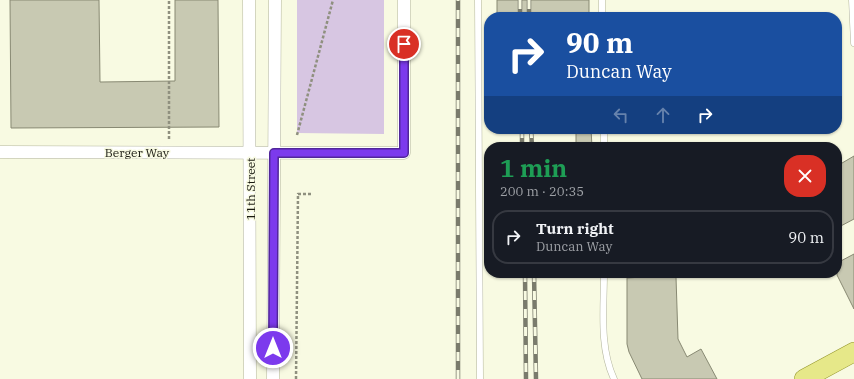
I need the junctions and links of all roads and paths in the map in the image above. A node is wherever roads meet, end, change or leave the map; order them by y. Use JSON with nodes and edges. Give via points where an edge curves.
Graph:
{"nodes":[{"id":1,"x":169,"y":0,"type":"edge"},
{"id":2,"x":249,"y":0,"type":"edge"},
{"id":3,"x":275,"y":0,"type":"edge"},
{"id":4,"x":333,"y":0,"type":"edge"},
{"id":5,"x":404,"y":0,"type":"edge"},
{"id":6,"x":478,"y":0,"type":"edge"},
{"id":7,"x":602,"y":0,"type":"edge"},
{"id":8,"x":852,"y":0,"type":"edge"},
{"id":9,"x":602,"y":12,"type":"edge"},
{"id":10,"x":854,"y":43,"type":"edge"},
{"id":11,"x":297,"y":135,"type":"dead end"},
{"id":12,"x":0,"y":152,"type":"edge"},
{"id":13,"x":169,"y":152,"type":"junction"},
{"id":14,"x":250,"y":153,"type":"junction"},
{"id":15,"x":274,"y":153,"type":"junction"},
{"id":16,"x":313,"y":194,"type":"dead end"},
{"id":17,"x":604,"y":278,"type":"edge"},
{"id":18,"x":854,"y":352,"type":"edge"},
{"id":19,"x":250,"y":379,"type":"edge"},
{"id":20,"x":273,"y":379,"type":"edge"},
{"id":21,"x":296,"y":379,"type":"edge"},
{"id":22,"x":480,"y":379,"type":"edge"},
{"id":23,"x":614,"y":379,"type":"edge"},
{"id":24,"x":804,"y":379,"type":"edge"}],
"edges":[{"from":1,"to":13,"type":"path"},
{"from":2,"to":14,"type":"street","name":"11th Street"},
{"from":3,"to":15,"type":"street","name":"11th Street"},
{"from":4,"to":11,"type":"path"},
{"from":5,"to":15,"type":"street","name":"Berger Way","via":[[404,153]]},
{"from":6,"to":22,"type":"lane"},
{"from":7,"to":9,"type":"lane"},
{"from":8,"to":10,"type":"lane"},
{"from":12,"to":13,"type":"street","name":"Berger Way"},
{"from":13,"to":14,"type":"street","name":"Berger Way"},
{"from":14,"to":15,"type":"street","name":"Berger Way"},
{"from":14,"to":19,"type":"street","name":"11th Street"},
{"from":15,"to":20,"type":"street","name":"11th Street"},
{"from":16,"to":21,"type":"path","via":[[298,194]]},
{"from":17,"to":23,"type":"lane","via":[[605,343]]},
{"from":18,"to":24,"type":"main road"}]}
